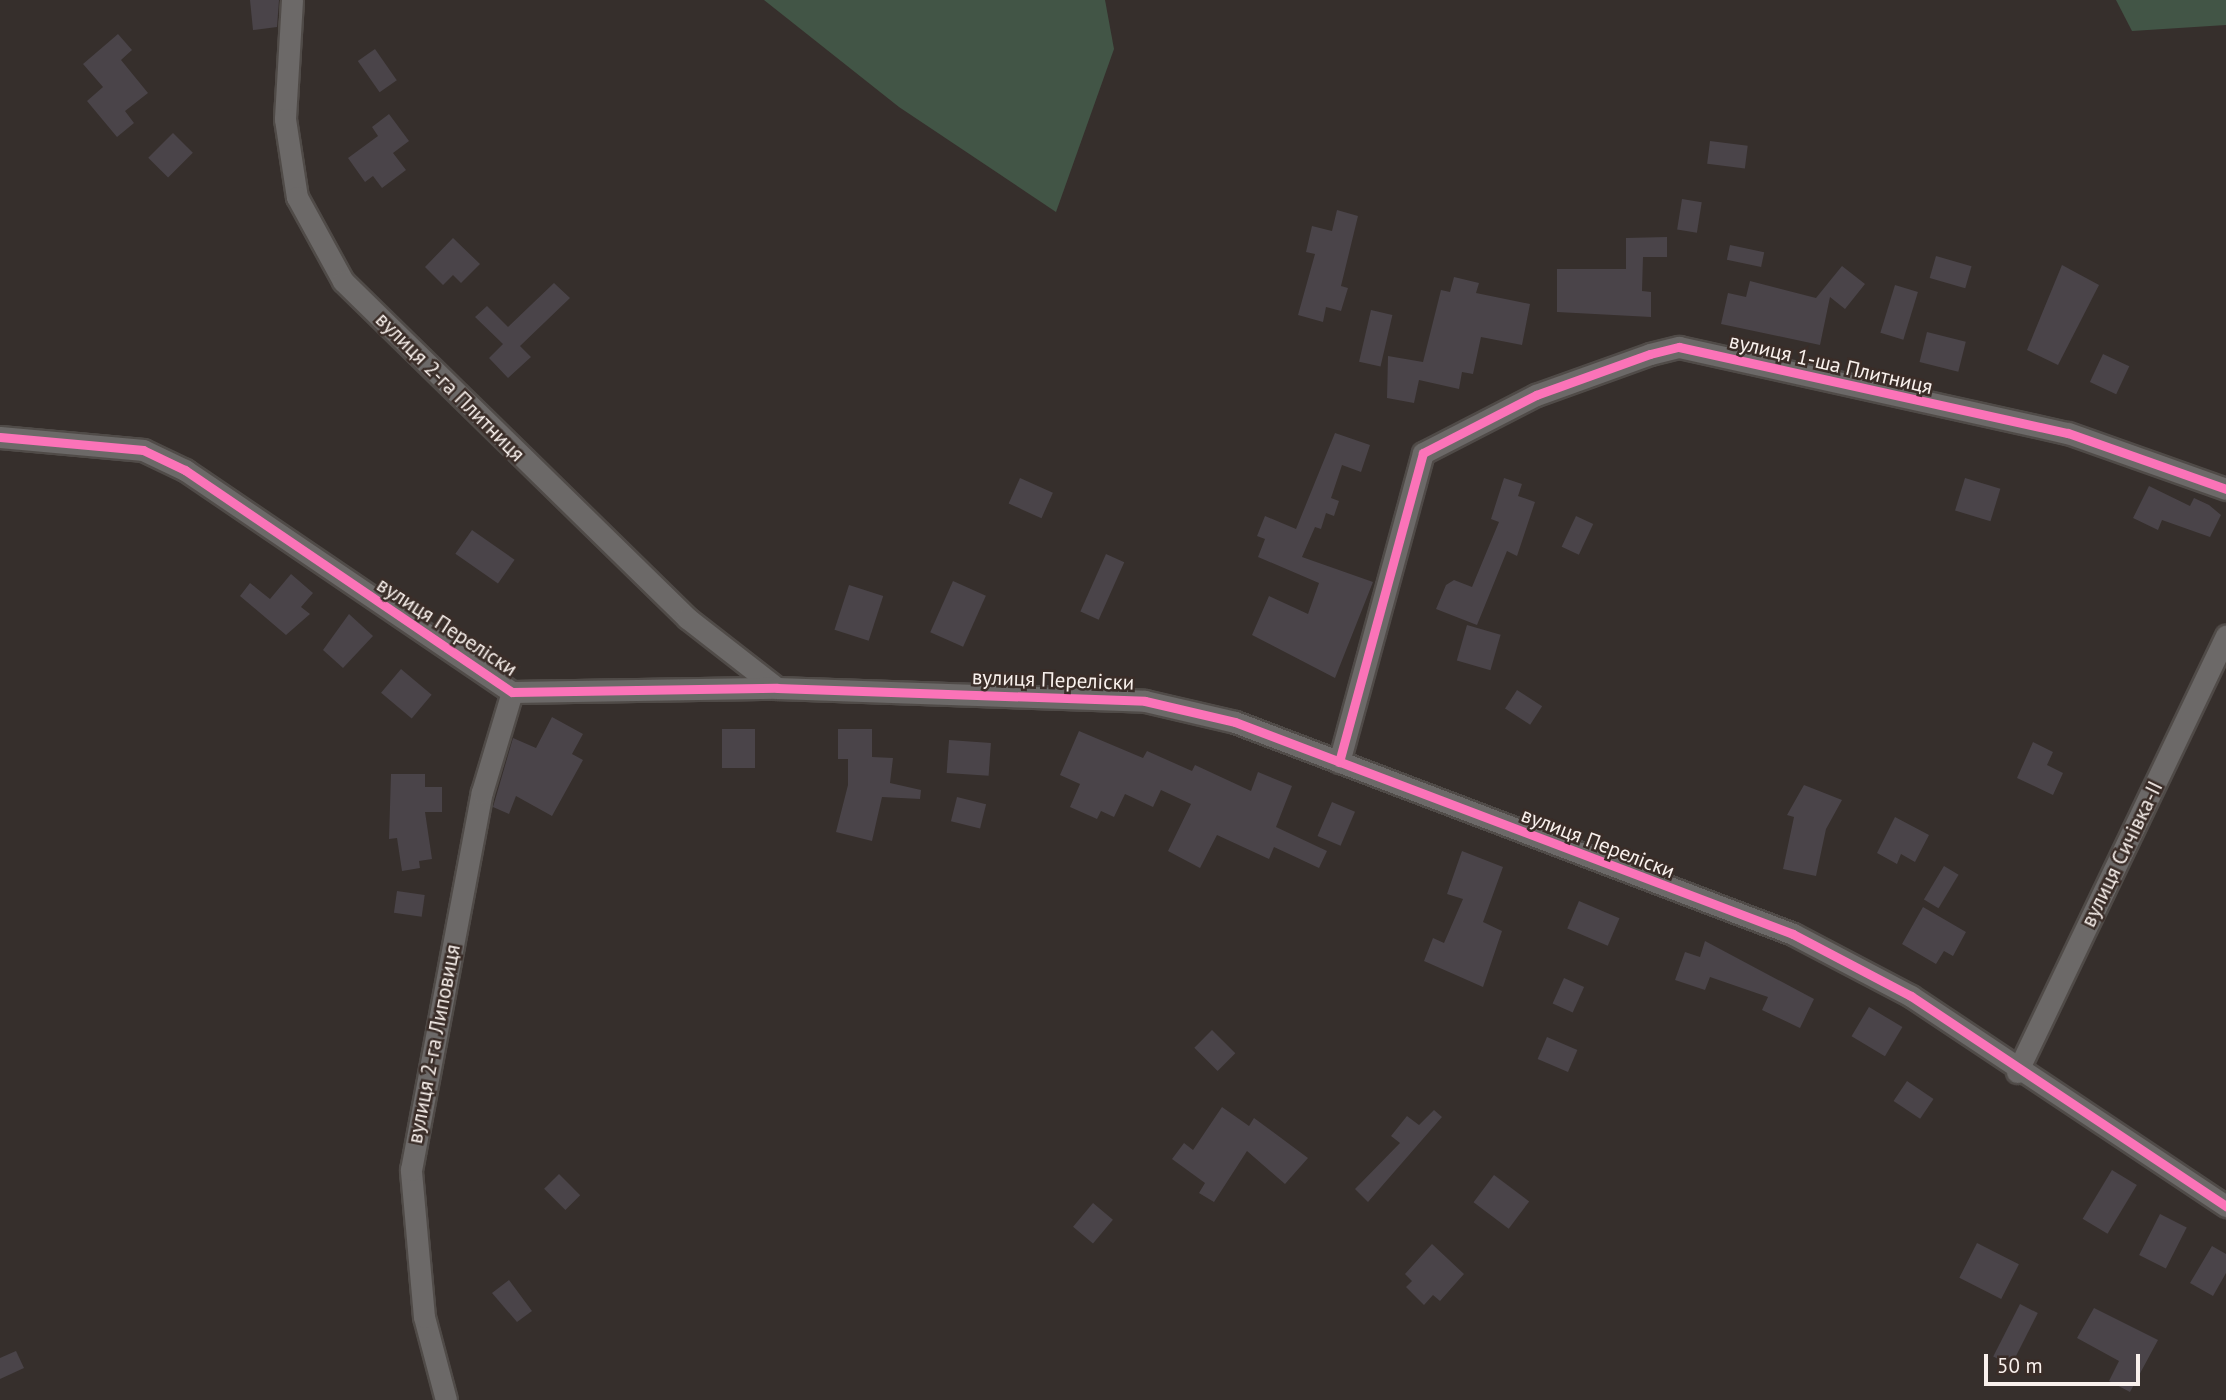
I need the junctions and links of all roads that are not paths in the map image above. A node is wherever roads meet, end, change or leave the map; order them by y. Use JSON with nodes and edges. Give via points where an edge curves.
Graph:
{"nodes":[{"id":1,"x":292,"y":0,"type":"edge"},
{"id":2,"x":0,"y":437,"type":"edge"},
{"id":3,"x":2226,"y":489,"type":"edge"},
{"id":4,"x":2226,"y":636,"type":"edge"},
{"id":5,"x":777,"y":688,"type":"junction"},
{"id":6,"x":512,"y":692,"type":"junction"},
{"id":7,"x":1339,"y":762,"type":"junction"},
{"id":8,"x":2017,"y":1072,"type":"junction"},
{"id":9,"x":2226,"y":1206,"type":"edge"},
{"id":10,"x":446,"y":1400,"type":"edge"}],
"edges":[{"from":1,"to":5,"type":"street","name":"вулиця 2-га Плитниця","via":[[285,119],[297,197],[343,281],[687,618]]},
{"from":2,"to":6,"type":"street","name":"вулиця Переліски","via":[[107,443],[174,465]]},
{"from":3,"to":7,"type":"street","name":"вулиця 1-ша Плитниця","via":[[2068,433],[1679,347],[1650,354],[1536,396],[1423,453]]},
{"from":4,"to":8,"type":"street","name":"вулиця Сичівка-II"},
{"from":5,"to":6,"type":"street","name":"вулиця Переліски"},
{"from":5,"to":7,"type":"street","name":"вулиця Переліски","via":[[1145,701],[1235,722]]},
{"from":6,"to":10,"type":"street","name":"вулиця 2-га Липовиця","via":[[482,792],[411,1170],[424,1317]]},
{"from":7,"to":8,"type":"street","name":"вулиця Переліски","via":[[1793,934],[1911,996]]},
{"from":8,"to":9,"type":"street","name":"вулиця Переліски"}]}
